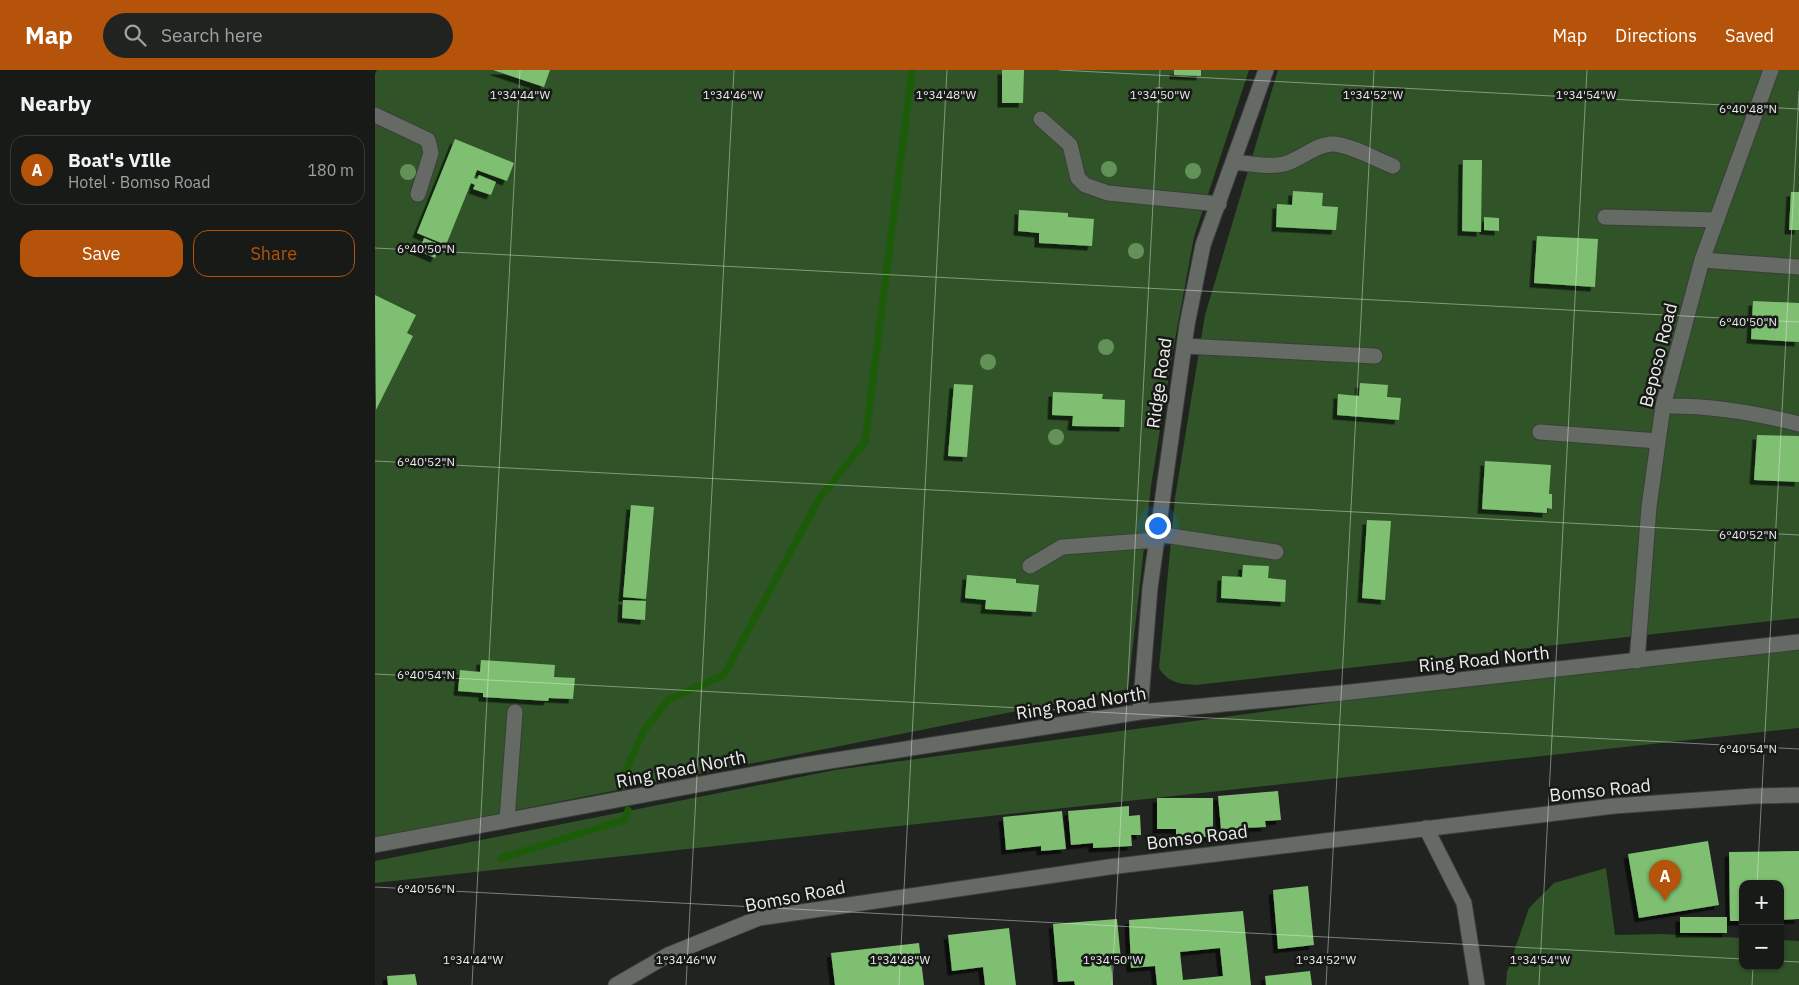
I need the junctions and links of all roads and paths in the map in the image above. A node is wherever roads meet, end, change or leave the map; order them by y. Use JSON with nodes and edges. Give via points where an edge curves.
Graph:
{"nodes":[{"id":1,"x":1265,"y":70,"type":"edge"},
{"id":2,"x":1771,"y":70,"type":"edge"},
{"id":3,"x":375,"y":115,"type":"edge"},
{"id":4,"x":1041,"y":119,"type":"dead end"},
{"id":5,"x":1233,"y":162,"type":"junction"},
{"id":6,"x":1393,"y":166,"type":"dead end"},
{"id":7,"x":417,"y":194,"type":"dead end"},
{"id":8,"x":1219,"y":204,"type":"junction"},
{"id":9,"x":1605,"y":217,"type":"dead end"},
{"id":10,"x":1717,"y":220,"type":"junction"},
{"id":11,"x":1702,"y":260,"type":"junction"},
{"id":12,"x":1799,"y":267,"type":"edge"},
{"id":13,"x":1184,"y":346,"type":"junction"},
{"id":14,"x":1375,"y":356,"type":"dead end"},
{"id":15,"x":1663,"y":406,"type":"junction"},
{"id":16,"x":1799,"y":424,"type":"edge"},
{"id":17,"x":1540,"y":432,"type":"dead end"},
{"id":18,"x":1658,"y":441,"type":"junction"},
{"id":19,"x":1157,"y":537,"type":"junction"},
{"id":20,"x":1276,"y":552,"type":"dead end"},
{"id":21,"x":1030,"y":566,"type":"dead end"},
{"id":22,"x":1799,"y":642,"type":"edge"},
{"id":23,"x":1637,"y":661,"type":"junction"},
{"id":24,"x":515,"y":712,"type":"dead end"},
{"id":25,"x":1140,"y":712,"type":"junction"},
{"id":26,"x":1799,"y":795,"type":"edge"},
{"id":27,"x":507,"y":820,"type":"junction"},
{"id":28,"x":1426,"y":828,"type":"junction"},
{"id":29,"x":375,"y":845,"type":"edge"},
{"id":30,"x":616,"y":985,"type":"edge"},
{"id":31,"x":1477,"y":985,"type":"edge"}],
"edges":[{"from":1,"to":5,"type":"street","name":"Ridge Road"},
{"from":2,"to":10,"type":"street","name":"Beposo Road"},
{"from":3,"to":7,"type":"street","via":[[428,140],[431,153]]},
{"from":4,"to":8,"type":"street","via":[[1070,145],[1078,178],[1085,185],[1107,193]]},
{"from":5,"to":6,"type":"street","via":[[1281,165],[1321,146],[1333,144]]},
{"from":5,"to":8,"type":"street","name":"Ridge Road"},
{"from":8,"to":13,"type":"street","name":"Ridge Road","via":[[1203,245]]},
{"from":9,"to":10,"type":"street"},
{"from":10,"to":11,"type":"street","name":"Beposo Road"},
{"from":11,"to":12,"type":"street"},
{"from":11,"to":15,"type":"street","name":"Beposo Road"},
{"from":13,"to":14,"type":"street"},
{"from":13,"to":19,"type":"street","name":"Ridge Road"},
{"from":15,"to":16,"type":"street","via":[[1698,405],[1754,412]]},
{"from":15,"to":18,"type":"street","name":"Beposo Road"},
{"from":17,"to":18,"type":"street"},
{"from":18,"to":23,"type":"street","name":"Beposo Road","via":[[1649,507]]},
{"from":19,"to":20,"type":"street"},
{"from":19,"to":21,"type":"street","via":[[1062,548]]},
{"from":19,"to":25,"type":"street","name":"Ridge Road"},
{"from":22,"to":23,"type":"street","name":"Ring Road North"},
{"from":23,"to":25,"type":"street","name":"Ring Road North"},
{"from":24,"to":27,"type":"street"},
{"from":25,"to":27,"type":"street","name":"Ring Road North","via":[[798,766]]},
{"from":26,"to":28,"type":"street","name":"Bomso Road","via":[[1614,806]]},
{"from":27,"to":29,"type":"street","name":"Ring Road North"},
{"from":28,"to":30,"type":"street","name":"Bomso Road","via":[[1109,867],[759,918],[668,955]]},
{"from":28,"to":31,"type":"street","via":[[1464,903]]}]}
